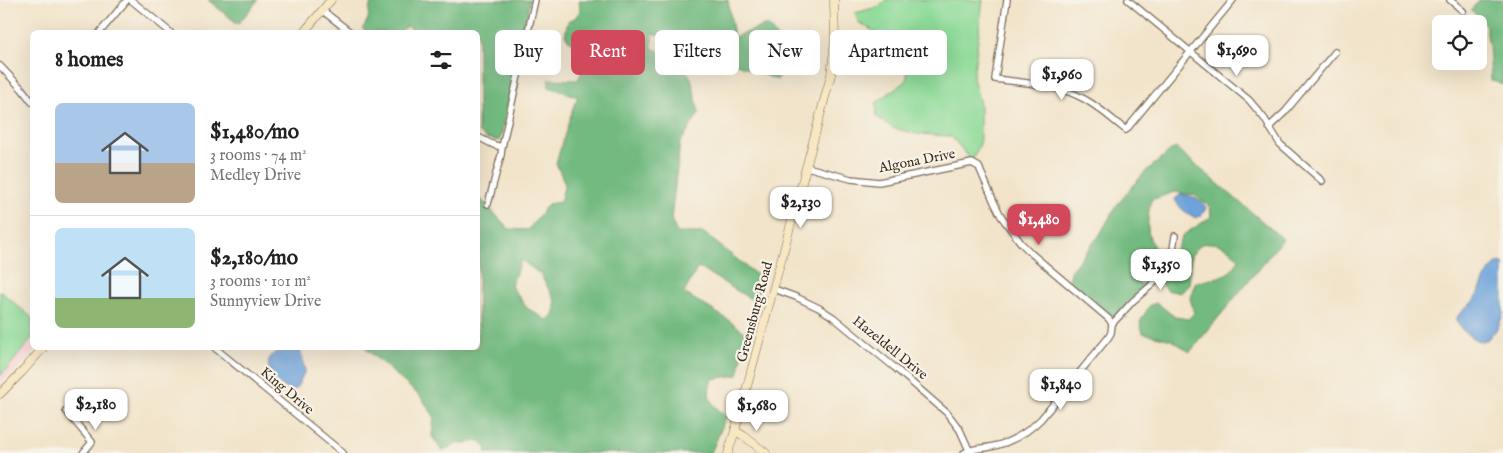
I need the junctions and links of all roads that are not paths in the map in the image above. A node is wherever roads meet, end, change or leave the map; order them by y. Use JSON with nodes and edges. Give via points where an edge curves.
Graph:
{"nodes":[{"id":1,"x":129,"y":0,"type":"edge"},
{"id":2,"x":332,"y":0,"type":"edge"},
{"id":3,"x":535,"y":0,"type":"edge"},
{"id":4,"x":834,"y":0,"type":"edge"},
{"id":5,"x":1007,"y":0,"type":"edge"},
{"id":6,"x":1128,"y":0,"type":"edge"},
{"id":7,"x":1233,"y":0,"type":"edge"},
{"id":8,"x":1450,"y":0,"type":"edge"},
{"id":9,"x":323,"y":10,"type":"junction"},
{"id":10,"x":1463,"y":10,"type":"dead end"},
{"id":11,"x":102,"y":30,"type":"edge"},
{"id":12,"x":167,"y":30,"type":"edge"},
{"id":13,"x":306,"y":30,"type":"edge"},
{"id":14,"x":348,"y":30,"type":"edge"},
{"id":15,"x":1191,"y":52,"type":"junction"},
{"id":16,"x":1335,"y":52,"type":"dead end"},
{"id":17,"x":0,"y":66,"type":"edge"},
{"id":18,"x":30,"y":99,"type":"edge"},
{"id":19,"x":1269,"y":127,"type":"junction"},
{"id":20,"x":480,"y":138,"type":"edge"},
{"id":21,"x":502,"y":147,"type":"junction"},
{"id":22,"x":807,"y":167,"type":"junction"},
{"id":23,"x":1322,"y":181,"type":"dead end"},
{"id":24,"x":488,"y":204,"type":"dead end"},
{"id":25,"x":1175,"y":236,"type":"dead end"},
{"id":26,"x":774,"y":289,"type":"junction"},
{"id":27,"x":1112,"y":324,"type":"junction"},
{"id":28,"x":41,"y":350,"type":"edge"},
{"id":29,"x":218,"y":350,"type":"edge"},
{"id":30,"x":0,"y":394,"type":"edge"},
{"id":31,"x":66,"y":411,"type":"dead end"},
{"id":32,"x":735,"y":431,"type":"junction"},
{"id":33,"x":967,"y":451,"type":"edge"},
{"id":34,"x":83,"y":453,"type":"edge"},
{"id":35,"x":343,"y":453,"type":"edge"},
{"id":36,"x":728,"y":453,"type":"edge"},
{"id":37,"x":766,"y":453,"type":"edge"}],
"edges":[{"from":1,"to":11,"type":"street"},
{"from":1,"to":12,"type":"street"},
{"from":2,"to":9,"type":"main road"},
{"from":3,"to":21,"type":"street"},
{"from":4,"to":22,"type":"main road","name":"Greensburg Road","via":[[831,74]]},
{"from":5,"to":15,"type":"street","via":[[995,79],[1070,92],[1126,130]]},
{"from":6,"to":15,"type":"street"},
{"from":7,"to":15,"type":"street"},
{"from":8,"to":10,"type":"street"},
{"from":9,"to":13,"type":"main road"},
{"from":9,"to":14,"type":"street"},
{"from":15,"to":19,"type":"street","via":[[1249,100]]},
{"from":16,"to":19,"type":"street"},
{"from":17,"to":18,"type":"street"},
{"from":19,"to":23,"type":"street","via":[[1280,144]]},
{"from":20,"to":21,"type":"street"},
{"from":21,"to":24,"type":"street"},
{"from":22,"to":26,"type":"main road","name":"Greensburg Road"},
{"from":22,"to":27,"type":"street","name":"Algona Drive","via":[[859,181],[879,182],[974,164],[979,167],[1001,216],[1021,243]]},
{"from":25,"to":27,"type":"street","via":[[1173,249],[1154,283]]},
{"from":26,"to":32,"type":"main road","name":"Greensburg Road"},
{"from":26,"to":33,"type":"street","name":"Hazeldell Drive","via":[[808,302],[832,317],[942,407],[960,430]]},
{"from":27,"to":33,"type":"street","via":[[1108,338],[1032,428],[1005,443]]},
{"from":28,"to":30,"type":"main road"},
{"from":29,"to":35,"type":"street","name":"King Drive"},
{"from":31,"to":34,"type":"street","via":[[92,442]]},
{"from":32,"to":36,"type":"main road","name":"Greensburg Road"},
{"from":32,"to":37,"type":"main road"}]}
